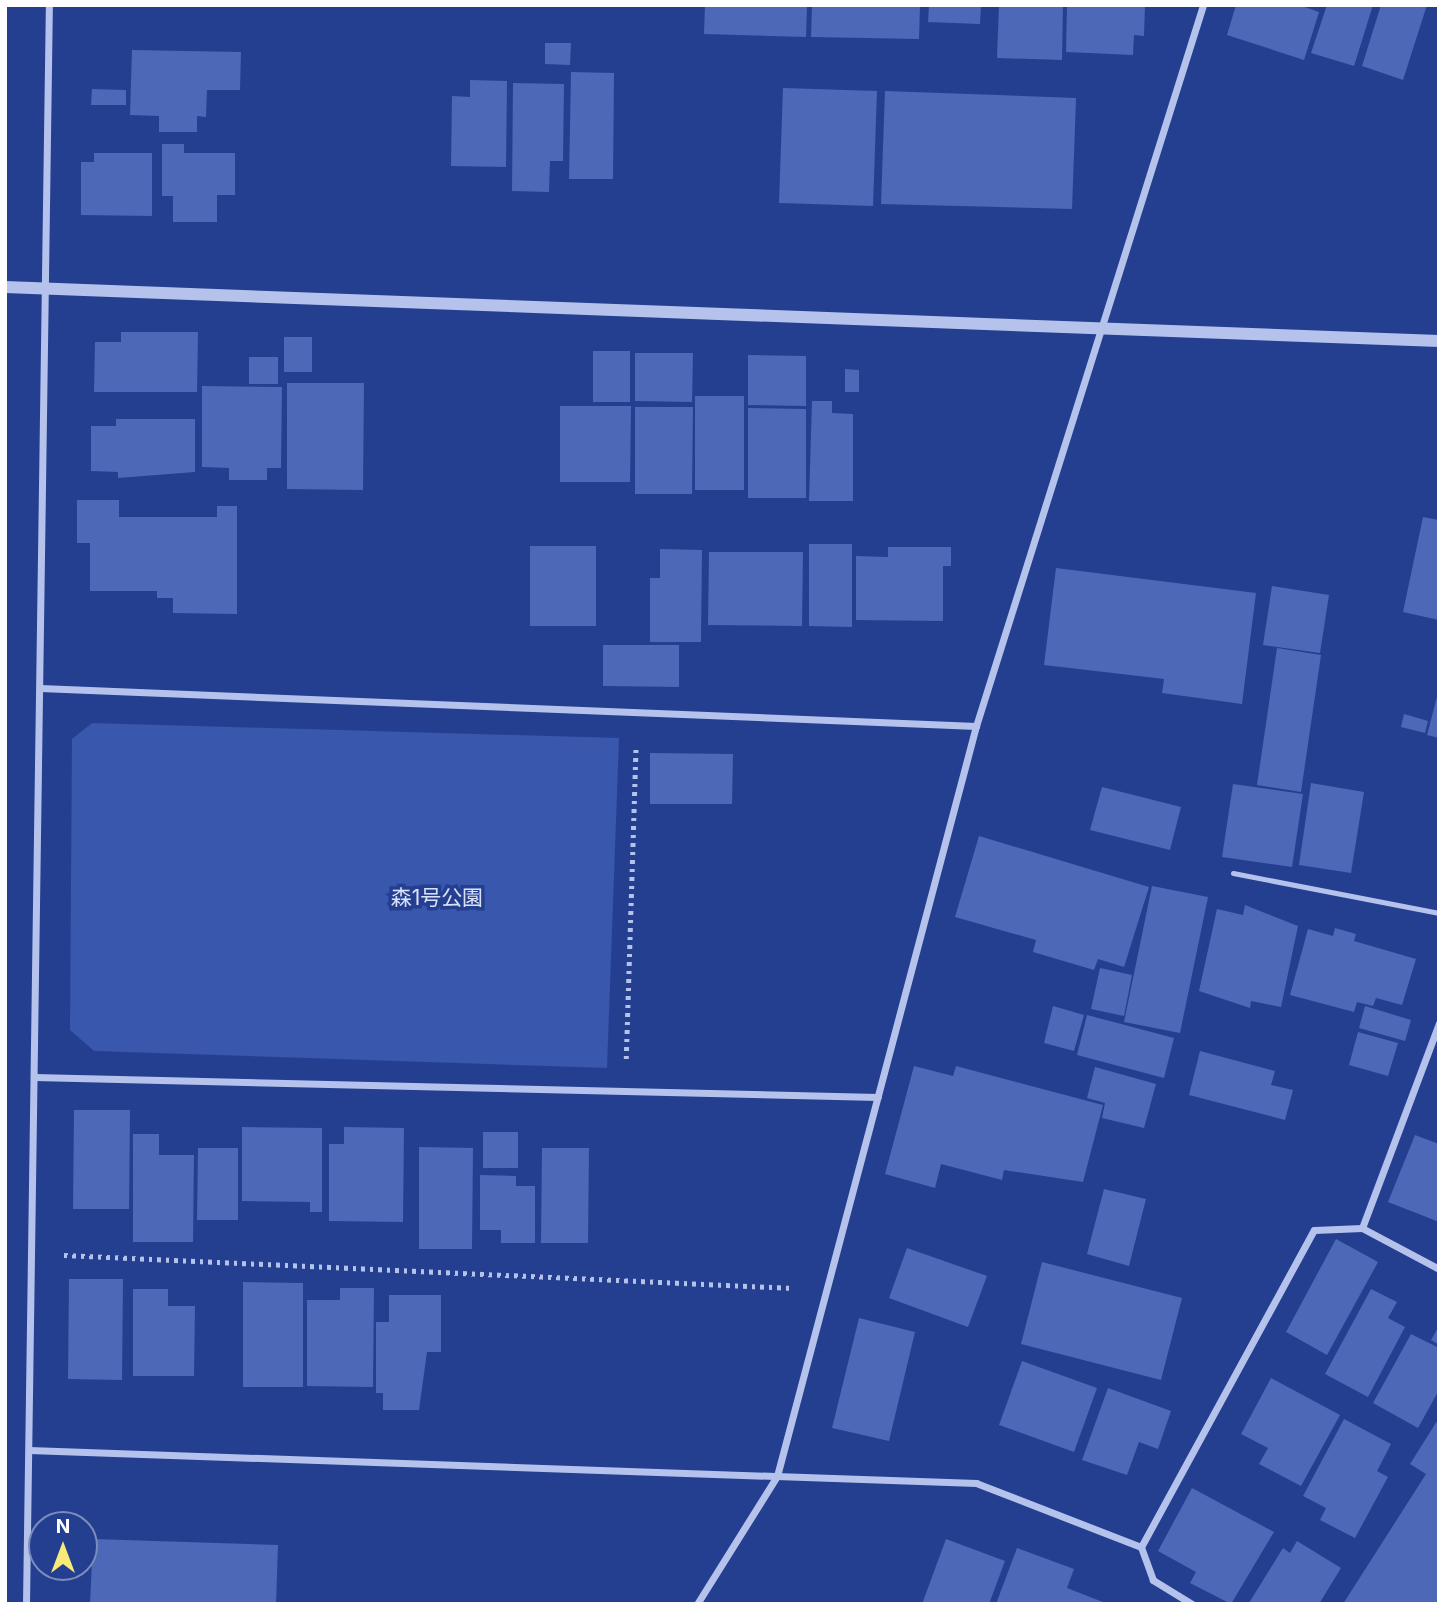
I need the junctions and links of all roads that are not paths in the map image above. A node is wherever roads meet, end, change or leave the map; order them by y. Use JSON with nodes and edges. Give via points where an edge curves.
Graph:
{"nodes":[{"id":1,"x":49,"y":5,"type":"edge"},
{"id":2,"x":1203,"y":5,"type":"edge"},
{"id":3,"x":5,"y":287,"type":"edge"},
{"id":4,"x":47,"y":288,"type":"junction"},
{"id":5,"x":1098,"y":331,"type":"junction"},
{"id":6,"x":1439,"y":341,"type":"edge"},
{"id":7,"x":40,"y":688,"type":"junction"},
{"id":8,"x":976,"y":726,"type":"junction"},
{"id":9,"x":1233,"y":873,"type":"dead end"},
{"id":10,"x":1439,"y":913,"type":"edge"},
{"id":11,"x":1439,"y":1023,"type":"edge"},
{"id":12,"x":34,"y":1077,"type":"junction"},
{"id":13,"x":878,"y":1097,"type":"junction"},
{"id":14,"x":1362,"y":1228,"type":"junction"},
{"id":15,"x":1439,"y":1269,"type":"edge"},
{"id":16,"x":29,"y":1450,"type":"junction"},
{"id":17,"x":777,"y":1476,"type":"junction"},
{"id":18,"x":1141,"y":1547,"type":"junction"},
{"id":19,"x":26,"y":1604,"type":"edge"},
{"id":20,"x":697,"y":1604,"type":"edge"},
{"id":21,"x":1192,"y":1604,"type":"edge"}],
"edges":[{"from":1,"to":4,"type":"street"},
{"from":2,"to":5,"type":"street"},
{"from":3,"to":4,"type":"street"},
{"from":4,"to":5,"type":"street"},
{"from":4,"to":7,"type":"street"},
{"from":5,"to":6,"type":"street"},
{"from":5,"to":8,"type":"street"},
{"from":7,"to":8,"type":"street"},
{"from":7,"to":12,"type":"street"},
{"from":8,"to":13,"type":"street"},
{"from":9,"to":10,"type":"lane"},
{"from":11,"to":14,"type":"street"},
{"from":12,"to":13,"type":"street"},
{"from":12,"to":16,"type":"street"},
{"from":13,"to":17,"type":"street"},
{"from":14,"to":15,"type":"street"},
{"from":14,"to":18,"type":"street","via":[[1314,1230]]},
{"from":16,"to":17,"type":"street"},
{"from":16,"to":19,"type":"street"},
{"from":17,"to":18,"type":"street","via":[[976,1483]]},
{"from":17,"to":20,"type":"street"},
{"from":18,"to":21,"type":"street","via":[[1153,1580]]}]}
